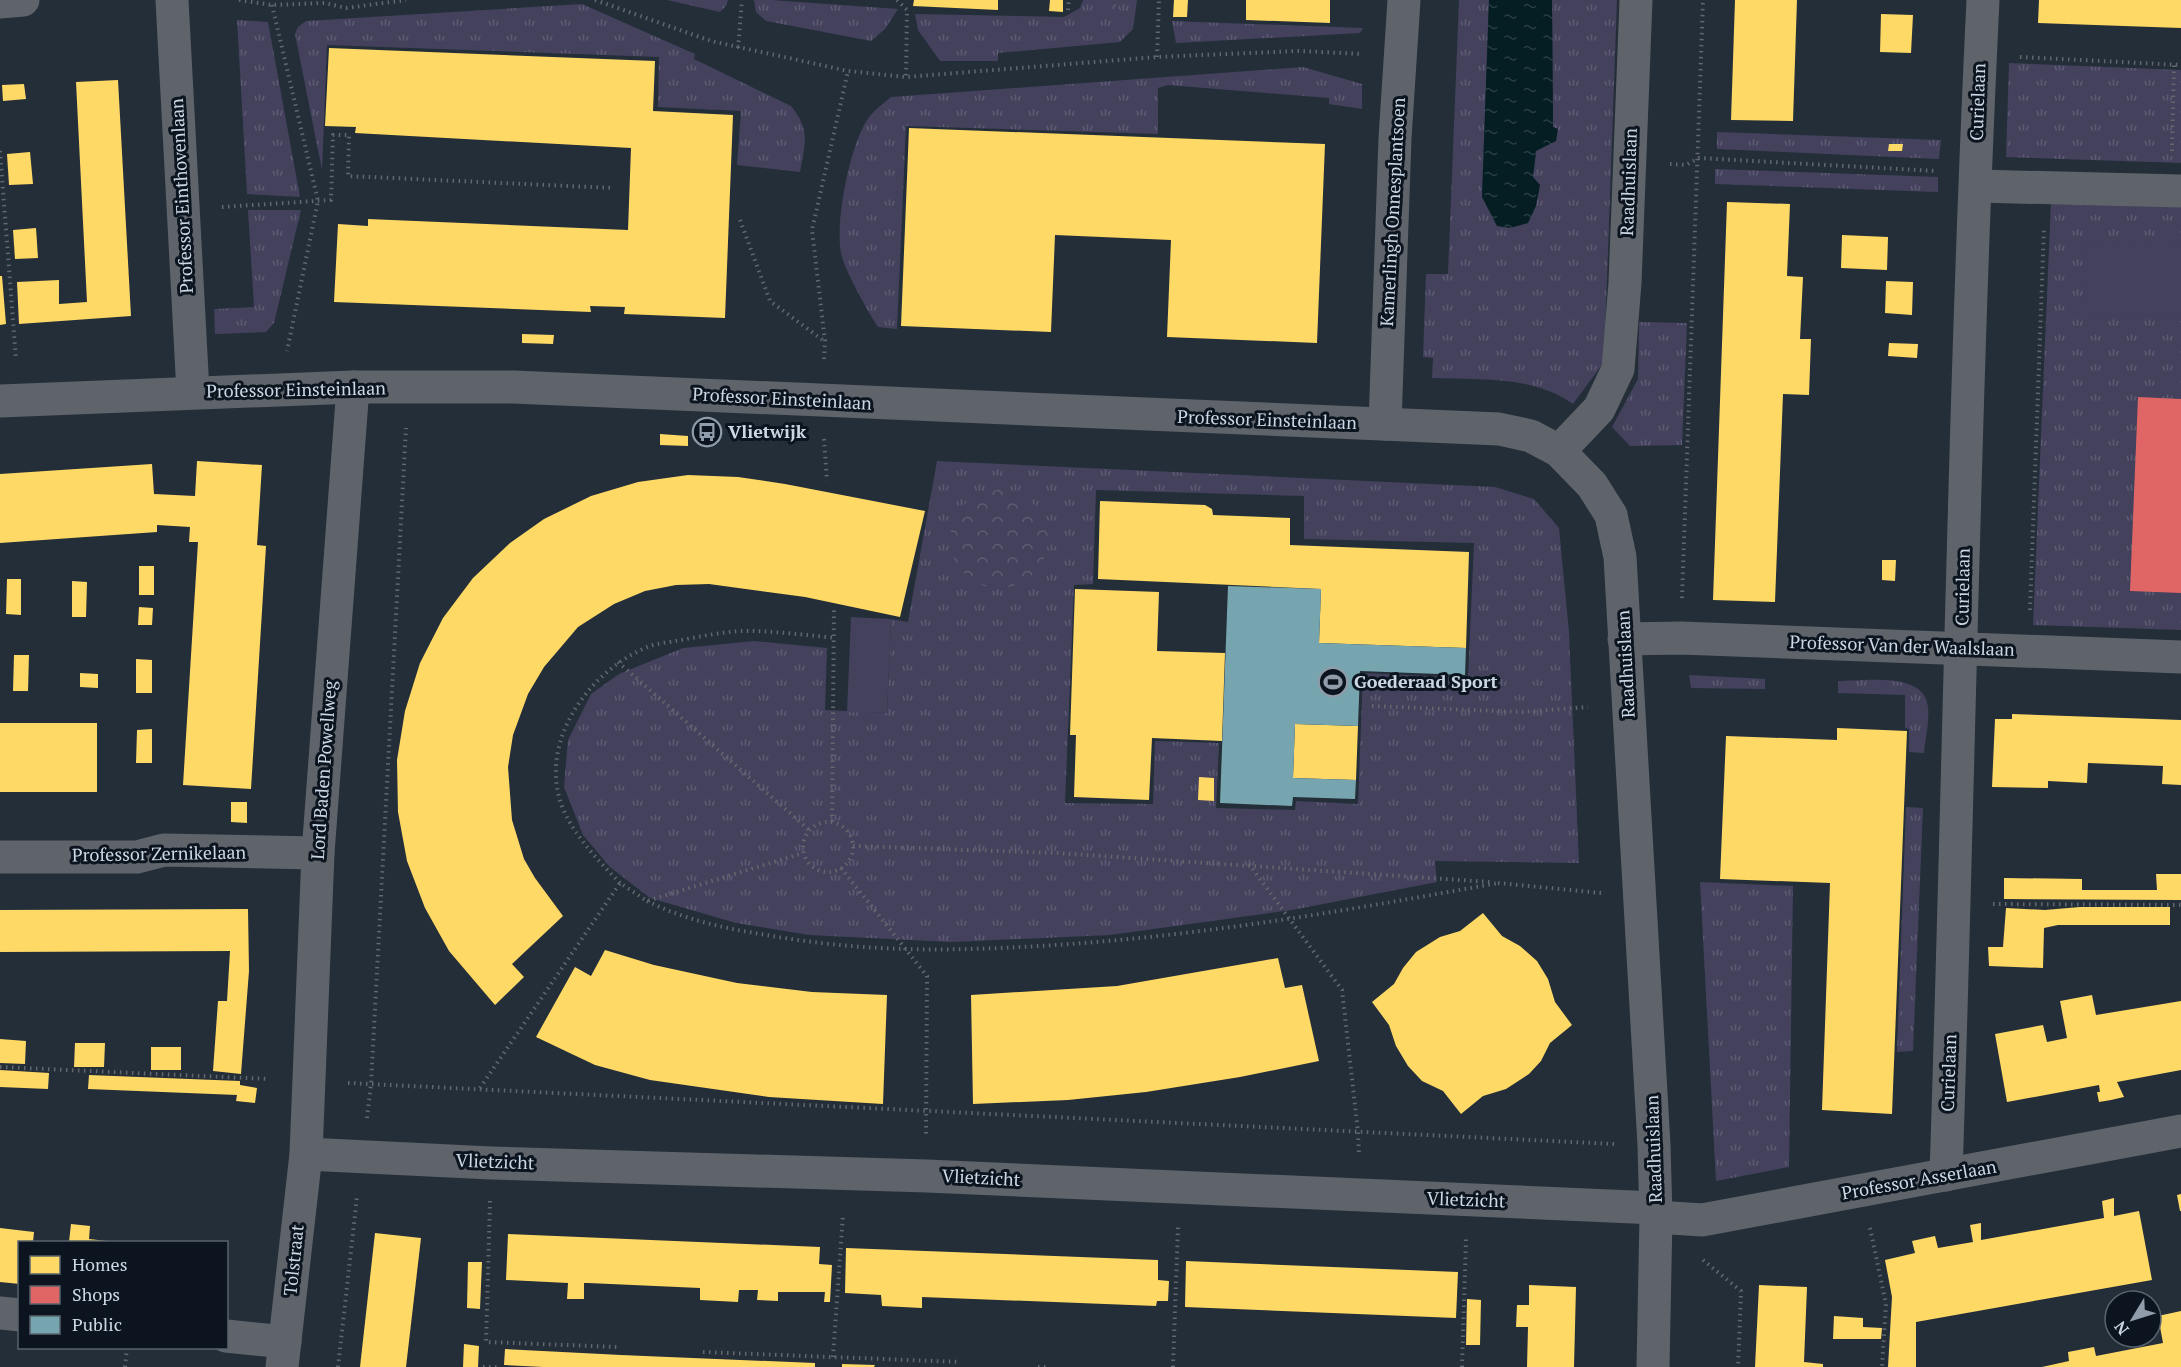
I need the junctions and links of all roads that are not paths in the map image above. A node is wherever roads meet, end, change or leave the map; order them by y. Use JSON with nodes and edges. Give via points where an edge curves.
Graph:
{"nodes":[{"id":1,"x":23,"y":0,"type":"edge"},
{"id":2,"x":172,"y":0,"type":"edge"},
{"id":3,"x":1404,"y":0,"type":"edge"},
{"id":4,"x":1636,"y":0,"type":"edge"},
{"id":5,"x":1983,"y":0,"type":"edge"},
{"id":6,"x":0,"y":2,"type":"edge"},
{"id":7,"x":1976,"y":179,"type":"junction"},
{"id":8,"x":2176,"y":191,"type":"edge"},
{"id":9,"x":353,"y":387,"type":"junction"},
{"id":10,"x":193,"y":392,"type":"junction"},
{"id":11,"x":10,"y":400,"type":"edge"},
{"id":12,"x":1385,"y":424,"type":"junction"},
{"id":13,"x":1559,"y":451,"type":"junction"},
{"id":14,"x":1624,"y":639,"type":"junction"},
{"id":15,"x":1963,"y":649,"type":"junction"},
{"id":16,"x":2181,"y":657,"type":"edge"},
{"id":17,"x":318,"y":853,"type":"junction"},
{"id":18,"x":0,"y":857,"type":"edge"},
{"id":19,"x":2181,"y":1131,"type":"edge"},
{"id":20,"x":306,"y":1154,"type":"junction"},
{"id":21,"x":1946,"y":1175,"type":"junction"},
{"id":22,"x":1656,"y":1213,"type":"junction"},
{"id":23,"x":0,"y":1313,"type":"edge"},
{"id":24,"x":18,"y":1315,"type":"edge"},
{"id":25,"x":228,"y":1337,"type":"edge"},
{"id":26,"x":283,"y":1354,"type":"edge"},
{"id":27,"x":1653,"y":1367,"type":"edge"}],
"edges":[{"from":1,"to":6,"type":"street"},
{"from":2,"to":10,"type":"street","name":"Professor Einthovenlaan"},
{"from":3,"to":12,"type":"street","name":"Kamerlingh Onnesplantsoen"},
{"from":4,"to":13,"type":"street","name":"Raadhuislaan","via":[[1618,369],[1599,409]]},
{"from":5,"to":7,"type":"street","name":"Curielaan"},
{"from":7,"to":8,"type":"street","via":[[2046,188]]},
{"from":7,"to":15,"type":"street","name":"Curielaan","via":[[1965,463]]},
{"from":9,"to":10,"type":"street","name":"Professor Einsteinlaan"},
{"from":9,"to":12,"type":"street","name":"Professor Einsteinlaan","via":[[514,387]]},
{"from":9,"to":17,"type":"street","name":"Lord Baden Powellweg"},
{"from":10,"to":11,"type":"street","name":"Professor Einsteinlaan"},
{"from":12,"to":13,"type":"street","name":"Professor Einsteinlaan","via":[[1499,429],[1531,436]]},
{"from":13,"to":14,"type":"street","name":"Raadhuislaan","via":[[1592,485],[1611,515],[1620,557]]},
{"from":14,"to":15,"type":"street","name":"Professor Van der Waalslaan"},
{"from":14,"to":22,"type":"street","name":"Raadhuislaan"},
{"from":15,"to":16,"type":"street","name":"Professor Van der Waalslaan"},
{"from":15,"to":21,"type":"street","name":"Curielaan"},
{"from":17,"to":18,"type":"street","name":"Professor Zernikelaan","via":[[164,850],[137,856]]},
{"from":17,"to":20,"type":"street","name":"Lord Baden Powellweg"},
{"from":19,"to":21,"type":"street","name":"Professor Asserlaan"},
{"from":20,"to":22,"type":"street","name":"Vlietzicht","via":[[927,1176],[1468,1200]]},
{"from":20,"to":26,"type":"street","name":"Tolstraat"},
{"from":21,"to":22,"type":"street","name":"Professor Asserlaan","via":[[1702,1220]]},
{"from":22,"to":27,"type":"street","name":"Raadhuislaan"},
{"from":23,"to":24,"type":"street"},
{"from":25,"to":26,"type":"street"}]}
